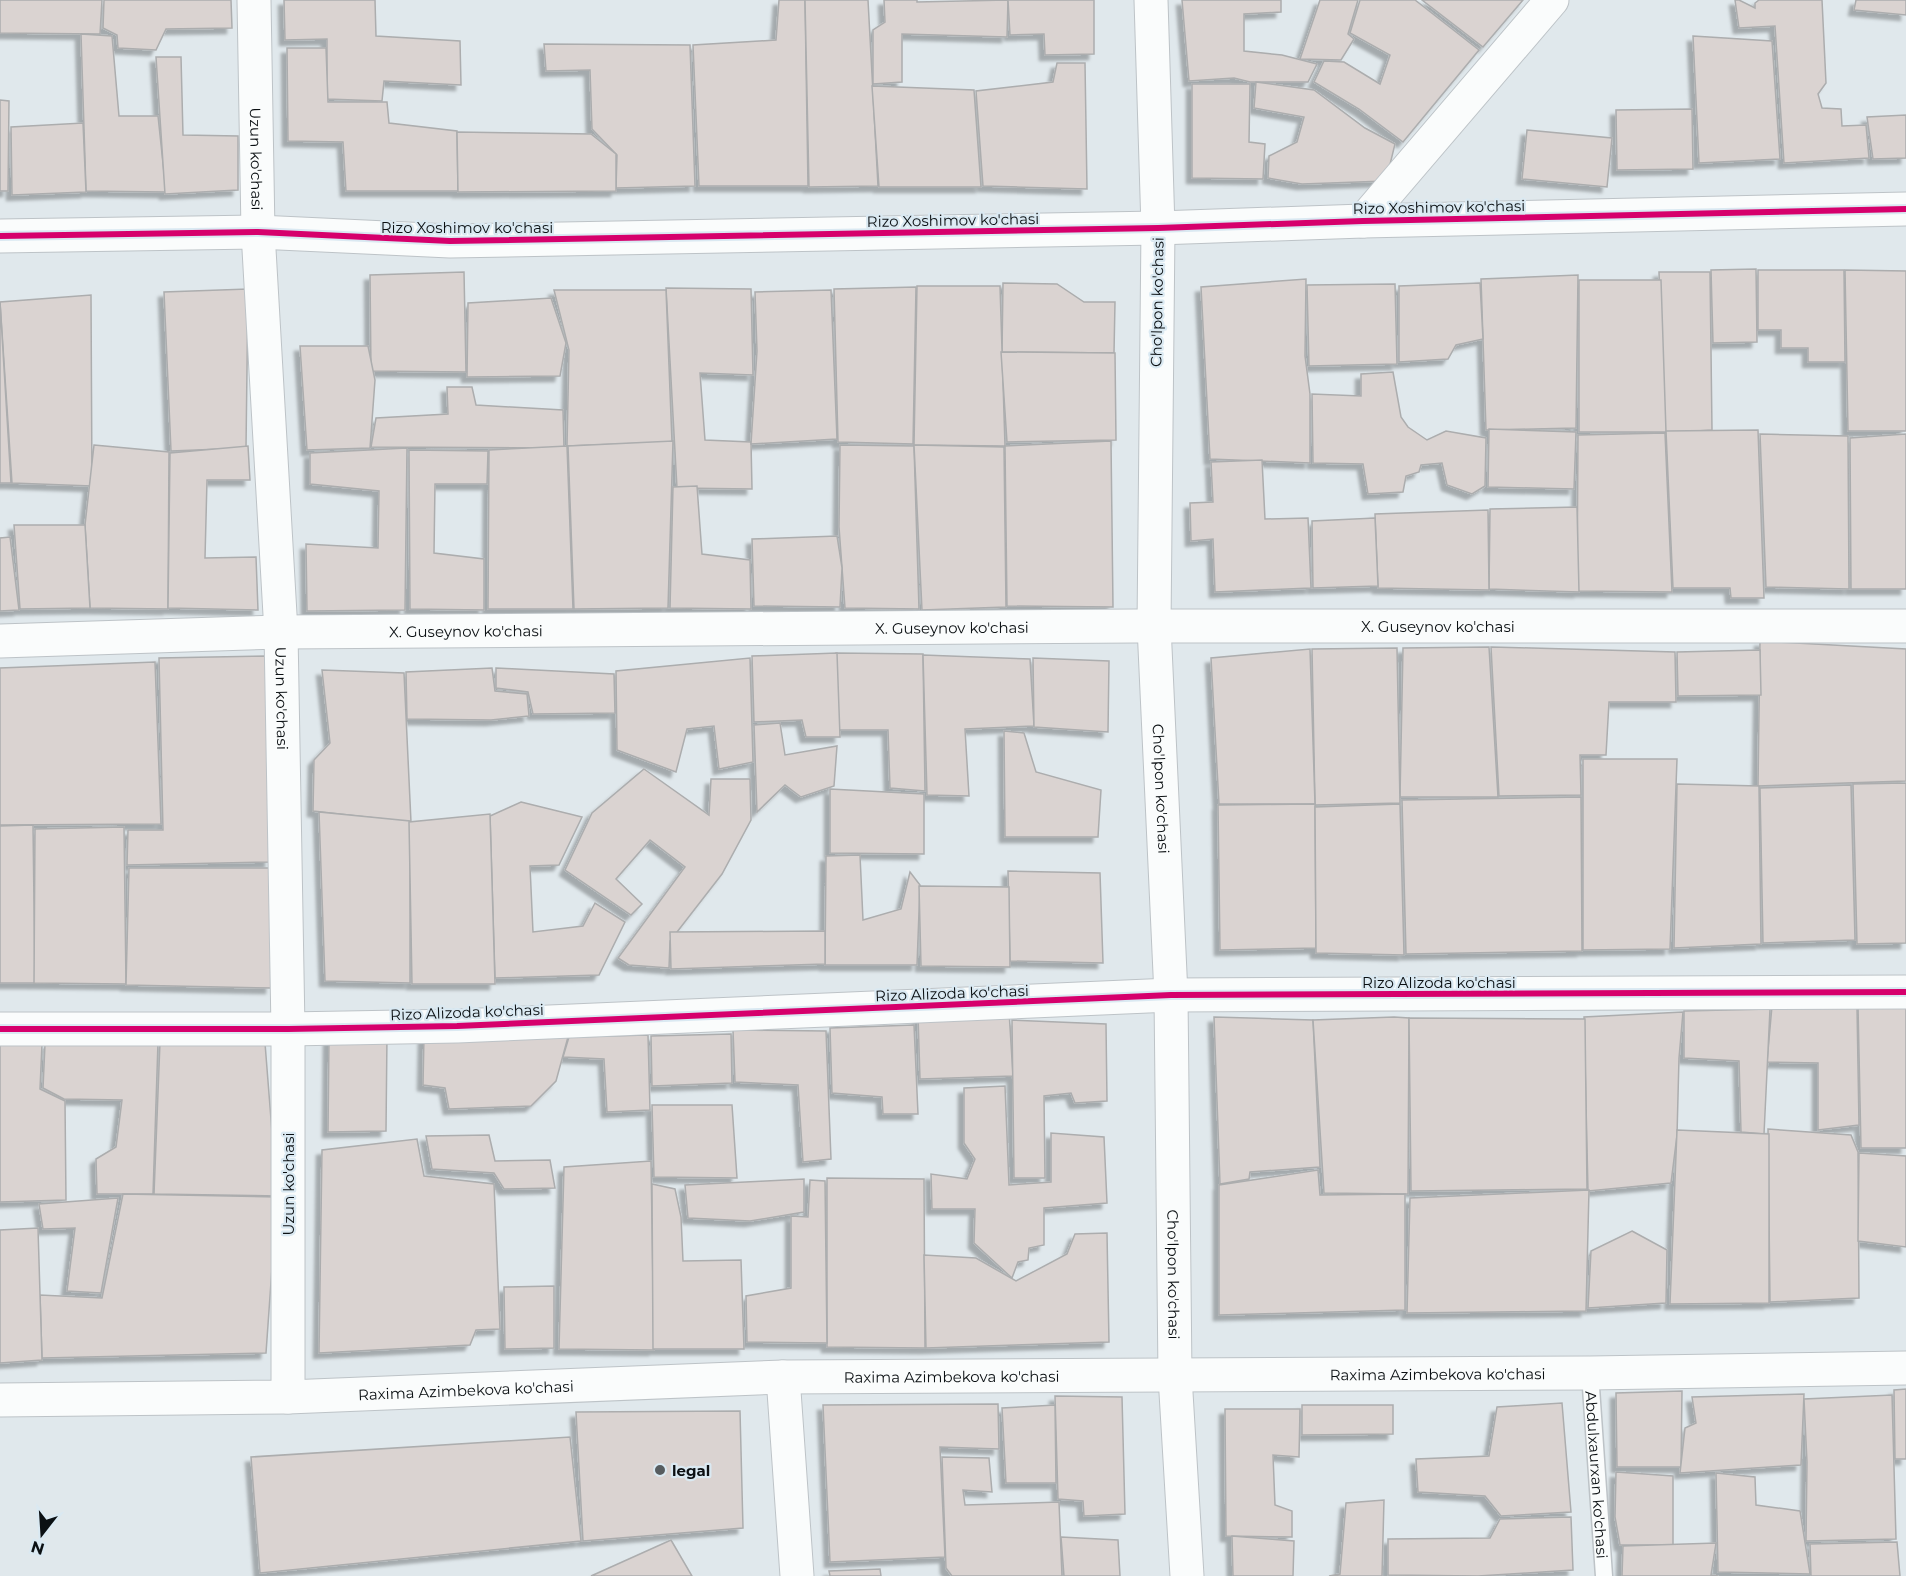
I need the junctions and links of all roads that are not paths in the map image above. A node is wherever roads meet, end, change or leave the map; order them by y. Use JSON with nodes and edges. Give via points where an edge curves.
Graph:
{"nodes":[{"id":1,"x":254,"y":0,"type":"edge"},
{"id":2,"x":1151,"y":0,"type":"edge"},
{"id":3,"x":1552,"y":0,"type":"edge"},
{"id":4,"x":1906,"y":209,"type":"edge"},
{"id":5,"x":1363,"y":221,"type":"junction"},
{"id":6,"x":1158,"y":228,"type":"junction"},
{"id":7,"x":258,"y":232,"type":"junction"},
{"id":8,"x":0,"y":236,"type":"edge"},
{"id":9,"x":1154,"y":626,"type":"junction"},
{"id":10,"x":1906,"y":626,"type":"edge"},
{"id":11,"x":281,"y":632,"type":"junction"},
{"id":12,"x":0,"y":641,"type":"edge"},
{"id":13,"x":1906,"y":992,"type":"edge"},
{"id":14,"x":1171,"y":995,"type":"junction"},
{"id":15,"x":0,"y":1029,"type":"edge"},
{"id":16,"x":288,"y":1029,"type":"junction"},
{"id":17,"x":1906,"y":1368,"type":"edge"},
{"id":18,"x":1590,"y":1373,"type":"junction"},
{"id":19,"x":1175,"y":1376,"type":"junction"},
{"id":20,"x":783,"y":1377,"type":"junction"},
{"id":21,"x":288,"y":1397,"type":"junction"},
{"id":22,"x":0,"y":1400,"type":"edge"},
{"id":23,"x":797,"y":1576,"type":"edge"},
{"id":24,"x":1186,"y":1576,"type":"edge"},
{"id":25,"x":1604,"y":1576,"type":"edge"}],
"edges":[{"from":1,"to":7,"type":"street","name":"Uzun ko'chasi"},
{"from":2,"to":6,"type":"street","name":"Cho'lpon ko'chasi"},
{"from":3,"to":5,"type":"street"},
{"from":4,"to":5,"type":"street","name":"Rizo Xoshimov ko'chasi"},
{"from":5,"to":6,"type":"street","name":"Rizo Xoshimov ko'chasi"},
{"from":6,"to":7,"type":"street","name":"Rizo Xoshimov ko'chasi","via":[[450,242]]},
{"from":6,"to":9,"type":"street","name":"Cho'lpon ko'chasi"},
{"from":7,"to":8,"type":"street","name":"Rizo Xoshimov ko'chasi"},
{"from":7,"to":11,"type":"street","name":"Uzun ko'chasi"},
{"from":9,"to":10,"type":"street","name":"X. Guseynov ko'chasi"},
{"from":9,"to":11,"type":"street","name":"X. Guseynov ko'chasi"},
{"from":9,"to":14,"type":"street","name":"Cho'lpon ko'chasi"},
{"from":11,"to":12,"type":"street","name":"X. Guseynov ko'chasi"},
{"from":11,"to":16,"type":"street","name":"Uzun ko'chasi"},
{"from":13,"to":14,"type":"street","name":"Rizo Alizoda ko'chasi"},
{"from":14,"to":16,"type":"street","name":"Rizo Alizoda ko'chasi","via":[[481,1025]]},
{"from":14,"to":19,"type":"street","name":"Cho'lpon ko'chasi"},
{"from":15,"to":16,"type":"street","name":"Rizo Alizoda ko'chasi"},
{"from":16,"to":21,"type":"street","name":"Uzun ko'chasi"},
{"from":17,"to":18,"type":"street","name":"Raxima Azimbekova ko'chasi"},
{"from":18,"to":19,"type":"street","name":"Raxima Azimbekova ko'chasi"},
{"from":18,"to":25,"type":"lane","name":"Abdulxaurxan ko'chasi"},
{"from":19,"to":20,"type":"street","name":"Raxima Azimbekova ko'chasi"},
{"from":19,"to":24,"type":"street","name":"Cho'lpon ko'chasi"},
{"from":20,"to":21,"type":"street","name":"Raxima Azimbekova ko'chasi"},
{"from":20,"to":23,"type":"street"},
{"from":21,"to":22,"type":"street","name":"Raxima Azimbekova ko'chasi"}]}
